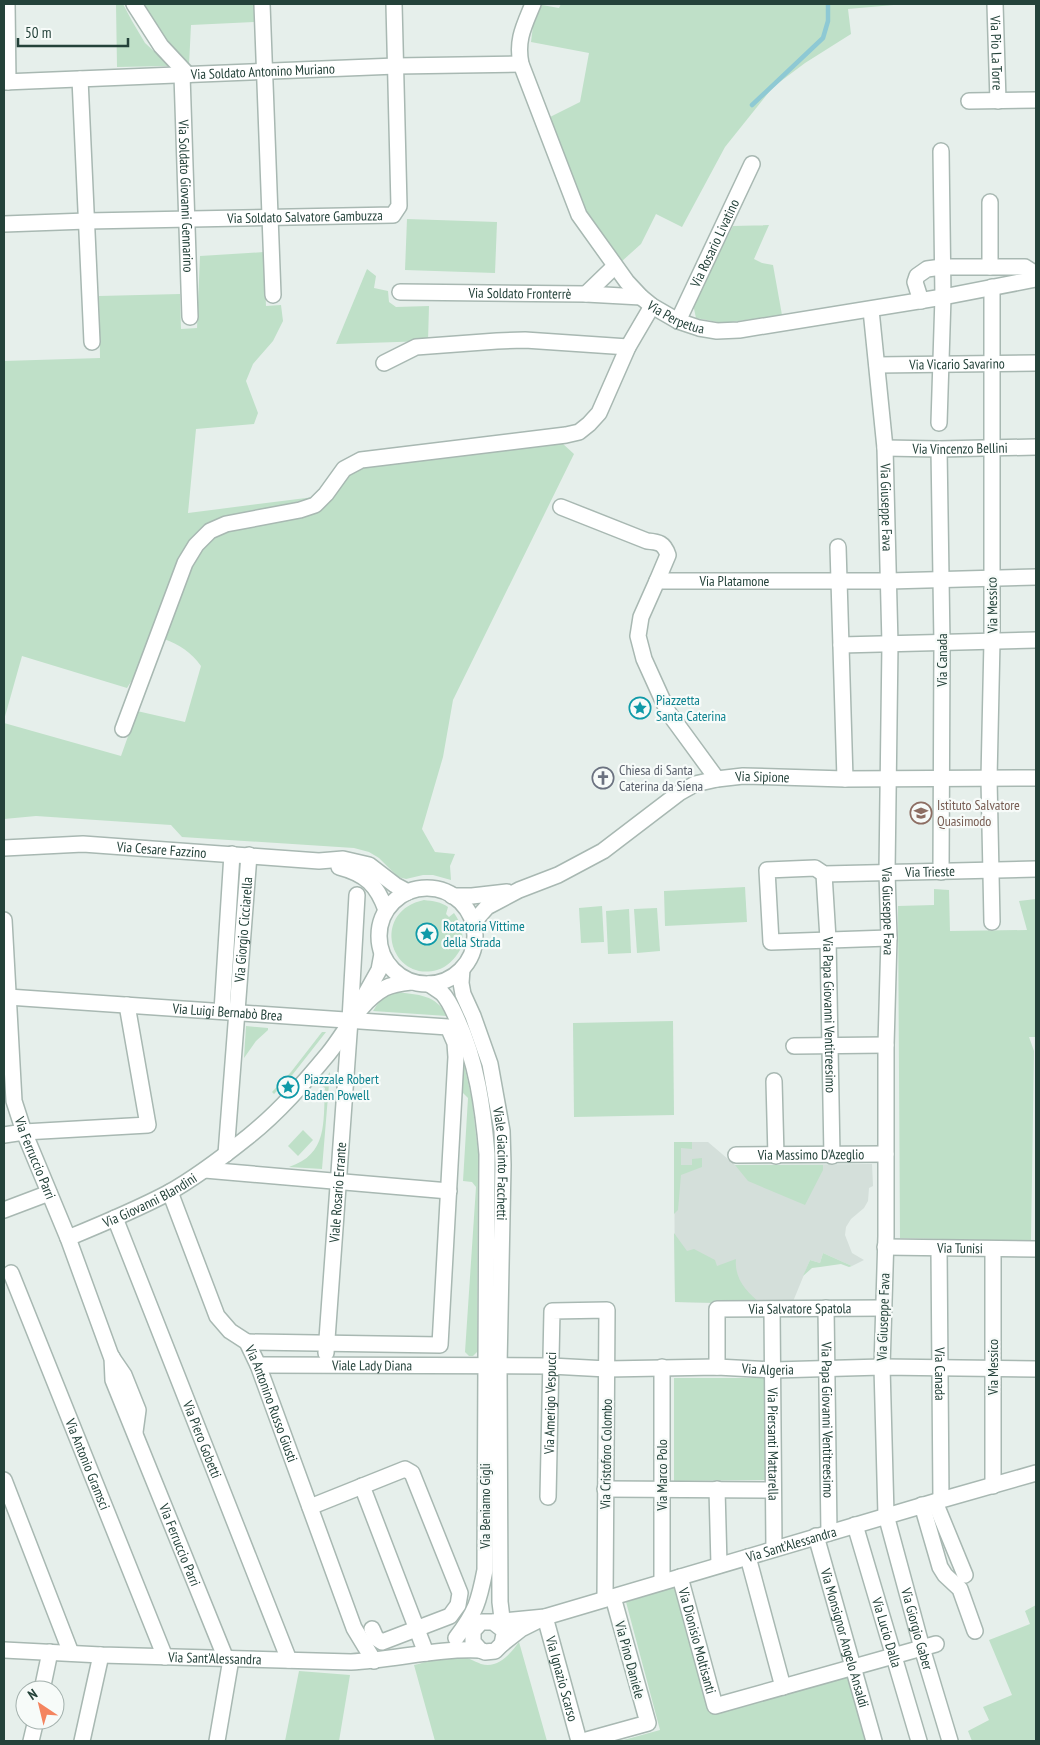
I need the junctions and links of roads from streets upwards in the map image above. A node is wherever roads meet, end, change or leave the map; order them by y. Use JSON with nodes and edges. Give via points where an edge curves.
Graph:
{"nodes":[{"id":1,"x":7,"y":4,"type":"edge"},
{"id":2,"x":134,"y":4,"type":"edge"},
{"id":3,"x":262,"y":4,"type":"edge"},
{"id":4,"x":394,"y":4,"type":"edge"},
{"id":5,"x":533,"y":4,"type":"edge"},
{"id":6,"x":995,"y":4,"type":"edge"},
{"id":7,"x":521,"y":64,"type":"junction"},
{"id":8,"x":396,"y":66,"type":"junction"},
{"id":9,"x":265,"y":71,"type":"junction"},
{"id":10,"x":185,"y":75,"type":"junction"},
{"id":11,"x":80,"y":80,"type":"junction"},
{"id":12,"x":6,"y":82,"type":"edge"},
{"id":13,"x":1036,"y":100,"type":"edge"},
{"id":14,"x":998,"y":101,"type":"junction"},
{"id":15,"x":969,"y":102,"type":"dead end"},
{"id":16,"x":941,"y":151,"type":"dead end"},
{"id":17,"x":752,"y":164,"type":"dead end"},
{"id":18,"x":990,"y":202,"type":"dead end"},
{"id":19,"x":270,"y":216,"type":"junction"},
{"id":20,"x":187,"y":218,"type":"junction"},
{"id":21,"x":86,"y":221,"type":"junction"},
{"id":22,"x":4,"y":224,"type":"edge"},
{"id":23,"x":615,"y":266,"type":"junction"},
{"id":24,"x":942,"y":267,"type":"junction"},
{"id":25,"x":990,"y":267,"type":"junction"},
{"id":26,"x":1036,"y":274,"type":"edge"},
{"id":27,"x":1036,"y":279,"type":"edge"},
{"id":28,"x":992,"y":287,"type":"junction"},
{"id":29,"x":400,"y":292,"type":"dead end"},
{"id":30,"x":586,"y":294,"type":"junction"},
{"id":31,"x":273,"y":295,"type":"dead end"},
{"id":32,"x":944,"y":297,"type":"junction"},
{"id":33,"x":921,"y":301,"type":"junction"},
{"id":34,"x":646,"y":302,"type":"junction"},
{"id":35,"x":871,"y":310,"type":"junction"},
{"id":36,"x":190,"y":317,"type":"dead end"},
{"id":37,"x":678,"y":321,"type":"junction"},
{"id":38,"x":92,"y":342,"type":"dead end"},
{"id":39,"x":628,"y":347,"type":"junction"},
{"id":40,"x":384,"y":363,"type":"dead end"},
{"id":41,"x":992,"y":363,"type":"junction"},
{"id":42,"x":1036,"y":363,"type":"edge"},
{"id":43,"x":941,"y":364,"type":"junction"},
{"id":44,"x":877,"y":365,"type":"junction"},
{"id":45,"x":940,"y":423,"type":"dead end"},
{"id":46,"x":992,"y":447,"type":"junction"},
{"id":47,"x":1036,"y":447,"type":"edge"},
{"id":48,"x":885,"y":448,"type":"junction"},
{"id":49,"x":939,"y":449,"type":"junction"},
{"id":50,"x":561,"y":507,"type":"dead end"},
{"id":51,"x":838,"y":547,"type":"dead end"},
{"id":52,"x":1036,"y":577,"type":"edge"},
{"id":53,"x":991,"y":578,"type":"junction"},
{"id":54,"x":941,"y":579,"type":"junction"},
{"id":55,"x":657,"y":581,"type":"junction"},
{"id":56,"x":839,"y":582,"type":"junction"},
{"id":57,"x":889,"y":582,"type":"junction"},
{"id":58,"x":1036,"y":640,"type":"edge"},
{"id":59,"x":992,"y":641,"type":"junction"},
{"id":60,"x":942,"y":643,"type":"junction"},
{"id":61,"x":890,"y":644,"type":"junction"},
{"id":62,"x":841,"y":645,"type":"junction"},
{"id":63,"x":123,"y":729,"type":"dead end"},
{"id":64,"x":942,"y":778,"type":"junction"},
{"id":65,"x":1036,"y":778,"type":"edge"},
{"id":66,"x":717,"y":779,"type":"junction"},
{"id":67,"x":845,"y":779,"type":"junction"},
{"id":68,"x":888,"y":779,"type":"junction"},
{"id":69,"x":989,"y":779,"type":"junction"},
{"id":70,"x":4,"y":848,"type":"edge"},
{"id":71,"x":232,"y":854,"type":"junction"},
{"id":72,"x":249,"y":855,"type":"junction"},
{"id":73,"x":319,"y":861,"type":"junction"},
{"id":74,"x":1036,"y":869,"type":"edge"},
{"id":75,"x":991,"y":870,"type":"junction"},
{"id":76,"x":887,"y":872,"type":"junction"},
{"id":77,"x":941,"y":872,"type":"junction"},
{"id":78,"x":824,"y":874,"type":"junction"},
{"id":79,"x":518,"y":890,"type":"junction"},
{"id":80,"x":408,"y":892,"type":"junction"},
{"id":81,"x":357,"y":895,"type":"dead end"},
{"id":82,"x":452,"y":896,"type":"junction"},
{"id":83,"x":386,"y":910,"type":"junction"},
{"id":84,"x":4,"y":920,"type":"edge"},
{"id":85,"x":992,"y":922,"type":"dead end"},
{"id":86,"x":474,"y":925,"type":"junction"},
{"id":87,"x":889,"y":938,"type":"junction"},
{"id":88,"x":828,"y":939,"type":"junction"},
{"id":89,"x":382,"y":954,"type":"junction"},
{"id":90,"x":462,"y":969,"type":"junction"},
{"id":91,"x":411,"y":982,"type":"junction"},
{"id":92,"x":429,"y":984,"type":"junction"},
{"id":93,"x":8,"y":997,"type":"junction"},
{"id":94,"x":127,"y":1005,"type":"junction"},
{"id":95,"x":222,"y":1011,"type":"junction"},
{"id":96,"x":237,"y":1012,"type":"junction"},
{"id":97,"x":352,"y":1017,"type":"junction"},
{"id":98,"x":886,"y":1045,"type":"junction"},
{"id":99,"x":794,"y":1046,"type":"dead end"},
{"id":100,"x":830,"y":1046,"type":"junction"},
{"id":101,"x":774,"y":1081,"type":"dead end"},
{"id":102,"x":24,"y":1132,"type":"junction"},
{"id":103,"x":4,"y":1135,"type":"edge"},
{"id":104,"x":226,"y":1154,"type":"junction"},
{"id":105,"x":886,"y":1154,"type":"junction"},
{"id":106,"x":736,"y":1155,"type":"dead end"},
{"id":107,"x":776,"y":1156,"type":"junction"},
{"id":108,"x":832,"y":1156,"type":"junction"},
{"id":109,"x":205,"y":1170,"type":"junction"},
{"id":110,"x":338,"y":1181,"type":"junction"},
{"id":111,"x":449,"y":1191,"type":"junction"},
{"id":112,"x":170,"y":1192,"type":"junction"},
{"id":113,"x":49,"y":1193,"type":"junction"},
{"id":114,"x":4,"y":1210,"type":"edge"},
{"id":115,"x":115,"y":1218,"type":"junction"},
{"id":116,"x":68,"y":1238,"type":"junction"},
{"id":117,"x":885,"y":1247,"type":"junction"},
{"id":118,"x":939,"y":1248,"type":"junction"},
{"id":119,"x":993,"y":1249,"type":"junction"},
{"id":120,"x":1036,"y":1249,"type":"edge"},
{"id":121,"x":11,"y":1273,"type":"dead end"},
{"id":122,"x":826,"y":1308,"type":"junction"},
{"id":123,"x":884,"y":1308,"type":"junction"},
{"id":124,"x":772,"y":1310,"type":"junction"},
{"id":125,"x":552,"y":1311,"type":"joint"},
{"id":126,"x":248,"y":1342,"type":"junction"},
{"id":127,"x":326,"y":1344,"type":"junction"},
{"id":128,"x":258,"y":1365,"type":"junction"},
{"id":129,"x":326,"y":1365,"type":"junction"},
{"id":130,"x":492,"y":1366,"type":"junction"},
{"id":131,"x":551,"y":1366,"type":"junction"},
{"id":132,"x":717,"y":1367,"type":"junction"},
{"id":133,"x":882,"y":1367,"type":"junction"},
{"id":134,"x":662,"y":1368,"type":"junction"},
{"id":135,"x":828,"y":1368,"type":"junction"},
{"id":136,"x":940,"y":1368,"type":"junction"},
{"id":137,"x":608,"y":1369,"type":"junction"},
{"id":138,"x":992,"y":1369,"type":"junction"},
{"id":139,"x":1036,"y":1369,"type":"edge"},
{"id":140,"x":774,"y":1370,"type":"junction"},
{"id":141,"x":1036,"y":1473,"type":"edge"},
{"id":142,"x":4,"y":1480,"type":"edge"},
{"id":143,"x":362,"y":1486,"type":"junction"},
{"id":144,"x":993,"y":1486,"type":"junction"},
{"id":145,"x":605,"y":1489,"type":"junction"},
{"id":146,"x":662,"y":1489,"type":"junction"},
{"id":147,"x":718,"y":1489,"type":"junction"},
{"id":148,"x":773,"y":1490,"type":"junction"},
{"id":149,"x":548,"y":1497,"type":"dead end"},
{"id":150,"x":933,"y":1502,"type":"junction"},
{"id":151,"x":310,"y":1507,"type":"junction"},
{"id":152,"x":886,"y":1516,"type":"junction"},
{"id":153,"x":855,"y":1525,"type":"junction"},
{"id":154,"x":822,"y":1535,"type":"junction"},
{"id":155,"x":774,"y":1549,"type":"junction"},
{"id":156,"x":748,"y":1557,"type":"junction"},
{"id":157,"x":719,"y":1566,"type":"junction"},
{"id":158,"x":485,"y":1570,"type":"junction"},
{"id":159,"x":966,"y":1575,"type":"dead end"},
{"id":160,"x":680,"y":1577,"type":"junction"},
{"id":161,"x":662,"y":1582,"type":"junction"},
{"id":162,"x":609,"y":1598,"type":"junction"},
{"id":163,"x":500,"y":1602,"type":"junction"},
{"id":164,"x":545,"y":1617,"type":"junction"},
{"id":165,"x":523,"y":1620,"type":"junction"},
{"id":166,"x":494,"y":1627,"type":"junction"},
{"id":167,"x":354,"y":1628,"type":"junction"},
{"id":168,"x":416,"y":1629,"type":"junction"},
{"id":169,"x":372,"y":1630,"type":"dead end"},
{"id":170,"x":974,"y":1630,"type":"dead end"},
{"id":171,"x":456,"y":1638,"type":"junction"},
{"id":172,"x":929,"y":1646,"type":"junction"},
{"id":173,"x":4,"y":1650,"type":"edge"},
{"id":174,"x":480,"y":1650,"type":"junction"},
{"id":175,"x":50,"y":1652,"type":"junction"},
{"id":176,"x":71,"y":1653,"type":"junction"},
{"id":177,"x":426,"y":1653,"type":"junction"},
{"id":178,"x":101,"y":1655,"type":"junction"},
{"id":179,"x":895,"y":1656,"type":"junction"},
{"id":180,"x":164,"y":1657,"type":"junction"},
{"id":181,"x":228,"y":1659,"type":"junction"},
{"id":182,"x":289,"y":1660,"type":"junction"},
{"id":183,"x":374,"y":1661,"type":"junction"},
{"id":184,"x":351,"y":1662,"type":"junction"},
{"id":185,"x":854,"y":1667,"type":"junction"},
{"id":186,"x":44,"y":1680,"type":"edge"},
{"id":187,"x":783,"y":1687,"type":"junction"},
{"id":188,"x":82,"y":1741,"type":"edge"},
{"id":189,"x":217,"y":1741,"type":"edge"},
{"id":190,"x":579,"y":1741,"type":"edge"},
{"id":191,"x":583,"y":1741,"type":"edge"},
{"id":192,"x":874,"y":1741,"type":"edge"},
{"id":193,"x":919,"y":1741,"type":"edge"},
{"id":194,"x":950,"y":1741,"type":"edge"}],
"edges":[{"from":1,"to":12,"type":"street"},
{"from":2,"to":10,"type":"street","via":[[161,46]]},
{"from":3,"to":9,"type":"street"},
{"from":4,"to":8,"type":"street","name":"Via Soldato Salvatore Gambuzza"},
{"from":5,"to":7,"type":"street","name":"Via Perpetua","via":[[519,37]]},
{"from":6,"to":14,"type":"street","name":"Via Pio La Torre"},
{"from":7,"to":8,"type":"street","name":"Via Soldato Antonino Muriano"},
{"from":7,"to":23,"type":"street","name":"Via Perpetua","via":[[579,215]]},
{"from":8,"to":9,"type":"street","name":"Via Soldato Antonino Muriano"},
{"from":8,"to":19,"type":"street","name":"Via Soldato Salvatore Gambuzza","via":[[399,206],[393,214]]},
{"from":9,"to":10,"type":"street","name":"Via Soldato Antonino Muriano"},
{"from":9,"to":19,"type":"street"},
{"from":10,"to":11,"type":"street","name":"Via Soldato Antonino Muriano"},
{"from":10,"to":20,"type":"street","name":"Via Soldato Giovanni Gennarino"},
{"from":11,"to":12,"type":"street","name":"Via Soldato Antonino Muriano"},
{"from":11,"to":21,"type":"street"},
{"from":13,"to":14,"type":"street"},
{"from":14,"to":15,"type":"street"},
{"from":16,"to":24,"type":"street"},
{"from":17,"to":37,"type":"street","name":"Via Rosario Livatino"},
{"from":18,"to":25,"type":"street"},
{"from":19,"to":20,"type":"street","name":"Via Soldato Salvatore Gambuzza"},
{"from":19,"to":31,"type":"street"},
{"from":20,"to":21,"type":"street","name":"Via Soldato Salvatore Gambuzza"},
{"from":20,"to":36,"type":"street","name":"Via Soldato Giovanni Gennarino"},
{"from":21,"to":22,"type":"street","name":"Via Soldato Salvatore Gambuzza"},
{"from":21,"to":38,"type":"street"},
{"from":23,"to":30,"type":"street"},
{"from":23,"to":34,"type":"street","name":"Via Perpetua"},
{"from":24,"to":25,"type":"street"},
{"from":24,"to":32,"type":"street"},
{"from":24,"to":33,"type":"street","via":[[927,269],[917,276],[915,282]]},
{"from":25,"to":26,"type":"street","via":[[1025,268]]},
{"from":27,"to":28,"type":"street","name":"Via Perpetua"},
{"from":28,"to":32,"type":"street","name":"Via Perpetua"},
{"from":28,"to":41,"type":"street","name":"Via Messico"},
{"from":29,"to":30,"type":"street","name":"Via Soldato Fronterrè"},
{"from":30,"to":34,"type":"street","name":"Via Soldato Fronterrè"},
{"from":32,"to":33,"type":"street","name":"Via Perpetua"},
{"from":32,"to":43,"type":"street"},
{"from":33,"to":35,"type":"street","name":"Via Perpetua"},
{"from":34,"to":37,"type":"street","name":"Via Perpetua"},
{"from":34,"to":39,"type":"street"},
{"from":35,"to":37,"type":"street","name":"Via Perpetua","via":[[717,331]]},
{"from":35,"to":44,"type":"street","name":"Via Giuseppe Fava"},
{"from":39,"to":40,"type":"street","via":[[497,341],[416,347]]},
{"from":39,"to":63,"type":"street","via":[[599,413],[579,432],[361,460],[344,469],[315,504],[300,510],[226,524],[210,531],[185,563]]},
{"from":41,"to":42,"type":"street","name":"Via Vicario Savarino"},
{"from":41,"to":43,"type":"street","name":"Via Vicario Savarino"},
{"from":41,"to":46,"type":"street","name":"Via Messico"},
{"from":43,"to":44,"type":"street","name":"Via Vicario Savarino"},
{"from":43,"to":45,"type":"street"},
{"from":44,"to":48,"type":"street","name":"Via Giuseppe Fava"},
{"from":46,"to":47,"type":"street","name":"Via Vincenzo Bellini"},
{"from":46,"to":49,"type":"street","name":"Via Vincenzo Bellini"},
{"from":46,"to":53,"type":"street","name":"Via Messico"},
{"from":48,"to":49,"type":"street","name":"Via Vincenzo Bellini"},
{"from":48,"to":57,"type":"street","name":"Via Giuseppe Fava"},
{"from":49,"to":54,"type":"street","name":"Via Canada"},
{"from":50,"to":55,"type":"street","via":[[647,541],[660,542],[668,555]]},
{"from":51,"to":56,"type":"street"},
{"from":52,"to":53,"type":"street","name":"Via Platamone"},
{"from":53,"to":54,"type":"street","name":"Via Platamone"},
{"from":53,"to":59,"type":"street","name":"Via Messico"},
{"from":54,"to":57,"type":"street","name":"Via Platamone"},
{"from":54,"to":60,"type":"street","name":"Via Canada"},
{"from":55,"to":56,"type":"street","name":"Via Platamone"},
{"from":55,"to":66,"type":"street","via":[[641,617],[638,636],[644,660],[668,712]]},
{"from":56,"to":57,"type":"street","name":"Via Platamone"},
{"from":56,"to":62,"type":"street"},
{"from":57,"to":61,"type":"street","name":"Via Giuseppe Fava"},
{"from":58,"to":59,"type":"street"},
{"from":59,"to":60,"type":"street"},
{"from":59,"to":69,"type":"street","name":"Via Messico"},
{"from":60,"to":61,"type":"street"},
{"from":60,"to":64,"type":"street","name":"Via Canada"},
{"from":61,"to":62,"type":"street"},
{"from":61,"to":68,"type":"street","name":"Via Giuseppe Fava"},
{"from":62,"to":67,"type":"street"},
{"from":64,"to":68,"type":"street","name":"Via Sipione"},
{"from":64,"to":69,"type":"street","name":"Via Sipione"},
{"from":64,"to":77,"type":"street","name":"Via Canada"},
{"from":65,"to":69,"type":"street","name":"Via Sipione"},
{"from":66,"to":67,"type":"street","name":"Via Sipione","via":[[743,776]]},
{"from":66,"to":79,"type":"street","name":"Via Sipione","via":[[694,784],[679,793],[603,851],[558,875]]},
{"from":67,"to":68,"type":"street","name":"Via Sipione"},
{"from":68,"to":76,"type":"street","name":"Via Giuseppe Fava"},
{"from":69,"to":75,"type":"street","name":"Via Messico"},
{"from":70,"to":71,"type":"street","name":"Via Cesare Fazzino","via":[[83,844]]},
{"from":71,"to":72,"type":"street","name":"Via Cesare Fazzino"},
{"from":71,"to":95,"type":"street"},
{"from":72,"to":73,"type":"street","name":"Via Cesare Fazzino"},
{"from":72,"to":96,"type":"street","name":"Via Giorgio Cicciarella"},
{"from":73,"to":80,"type":"street","via":[[343,859],[369,866]]},
{"from":73,"to":83,"type":"street","via":[[356,871],[371,882]]},
{"from":74,"to":75,"type":"street","name":"Via Trieste"},
{"from":75,"to":77,"type":"street","name":"Via Trieste"},
{"from":75,"to":85,"type":"street","name":"Via Messico"},
{"from":76,"to":77,"type":"street","name":"Via Trieste"},
{"from":76,"to":78,"type":"street","name":"Via Trieste"},
{"from":76,"to":87,"type":"street","name":"Via Giuseppe Fava"},
{"from":78,"to":88,"type":"street","name":"Via Papa Giovanni Ventitreesimo"},
{"from":78,"to":88,"type":"street","name":"Via Trieste","via":[[815,868],[767,870],[771,942]]},
{"from":79,"to":82,"type":"street"},
{"from":79,"to":86,"type":"street","via":[[488,907]]},
{"from":80,"to":82,"type":"street","via":[[430,888]]},
{"from":80,"to":83,"type":"street"},
{"from":81,"to":97,"type":"street","name":"Viale Rosario Errante"},
{"from":82,"to":86,"type":"street","via":[[466,908]]},
{"from":83,"to":89,"type":"street","via":[[379,932]]},
{"from":84,"to":93,"type":"street","name":"Via Ferruccio Parri"},
{"from":86,"to":90,"type":"street","via":[[475,941]]},
{"from":87,"to":88,"type":"street"},
{"from":87,"to":98,"type":"street","name":"Via Giuseppe Fava"},
{"from":88,"to":100,"type":"street","name":"Via Papa Giovanni Ventitreesimo"},
{"from":89,"to":91,"type":"street","via":[[393,971]]},
{"from":89,"to":97,"type":"street","via":[[379,970]]},
{"from":90,"to":92,"type":"street","via":[[441,982]]},
{"from":90,"to":130,"type":"street","name":"Viale Giacinto Facchetti","via":[[463,994],[490,1064],[502,1131]]},
{"from":91,"to":92,"type":"street"},
{"from":91,"to":97,"type":"street","via":[[386,988]]},
{"from":92,"to":130,"type":"street","name":"Viale Giacinto Facchetti","via":[[450,1003],[462,1030],[483,1109]]},
{"from":93,"to":94,"type":"street","name":"Via Luigi Bernabò Brea"},
{"from":93,"to":102,"type":"street","name":"Via Ferruccio Parri","via":[[14,1101]]},
{"from":94,"to":95,"type":"street","name":"Via Luigi Bernabò Brea"},
{"from":94,"to":102,"type":"street","via":[[148,1125]]},
{"from":95,"to":96,"type":"street","name":"Via Luigi Bernabò Brea"},
{"from":96,"to":97,"type":"street","name":"Via Luigi Bernabò Brea"},
{"from":96,"to":104,"type":"street","name":"Via Giorgio Cicciarella"},
{"from":97,"to":104,"type":"street","name":"Via Giovanni Blandini","via":[[330,1051],[280,1109]]},
{"from":97,"to":110,"type":"street","name":"Viale Rosario Errante"},
{"from":97,"to":111,"type":"street","name":"Via Luigi Bernabò Brea","via":[[448,1027],[455,1043],[456,1057]]},
{"from":98,"to":100,"type":"street"},
{"from":98,"to":105,"type":"street","name":"Via Giuseppe Fava"},
{"from":99,"to":100,"type":"street"},
{"from":100,"to":108,"type":"street","name":"Via Papa Giovanni Ventitreesimo"},
{"from":101,"to":107,"type":"street"},
{"from":102,"to":103,"type":"street"},
{"from":102,"to":113,"type":"street","name":"Via Ferruccio Parri"},
{"from":104,"to":109,"type":"street","name":"Via Giovanni Blandini"},
{"from":105,"to":108,"type":"street","name":"Via Massimo D'Azeglio"},
{"from":105,"to":117,"type":"street","name":"Via Giuseppe Fava"},
{"from":106,"to":107,"type":"street","name":"Via Massimo D'Azeglio"},
{"from":107,"to":108,"type":"street","name":"Via Massimo D'Azeglio"},
{"from":109,"to":110,"type":"street"},
{"from":109,"to":112,"type":"street","name":"Via Giovanni Blandini"},
{"from":110,"to":111,"type":"street"},
{"from":110,"to":127,"type":"street","name":"Viale Rosario Errante"},
{"from":111,"to":127,"type":"street","via":[[440,1345]]},
{"from":112,"to":115,"type":"street","name":"Via Giovanni Blandini"},
{"from":112,"to":126,"type":"street","name":"Via Antonino Russo Giusti","via":[[217,1316],[230,1331]]},
{"from":113,"to":114,"type":"street"},
{"from":113,"to":116,"type":"street","name":"Via Ferruccio Parri"},
{"from":115,"to":116,"type":"street","name":"Via Giovanni Blandini"},
{"from":115,"to":182,"type":"street","name":"Via Piero Gobetti"},
{"from":116,"to":181,"type":"street","name":"Via Ferruccio Parri","via":[[112,1356],[124,1375],[138,1410],[135,1432]]},
{"from":117,"to":118,"type":"street","name":"Via Tunisi"},
{"from":117,"to":123,"type":"street","name":"Via Giuseppe Fava"},
{"from":118,"to":119,"type":"street","name":"Via Tunisi"},
{"from":118,"to":136,"type":"street","name":"Via Canada"},
{"from":119,"to":120,"type":"street","name":"Via Tunisi"},
{"from":119,"to":138,"type":"street","name":"Via Messico"},
{"from":121,"to":180,"type":"street","name":"Via Antonio Gramsci"},
{"from":122,"to":123,"type":"street","name":"Via Salvatore Spatola"},
{"from":122,"to":124,"type":"street","name":"Via Salvatore Spatola"},
{"from":122,"to":135,"type":"street","name":"Via Papa Giovanni Ventitreesimo"},
{"from":123,"to":133,"type":"street","name":"Via Giuseppe Fava"},
{"from":124,"to":132,"type":"street","name":"Via Salvatore Spatola","via":[[718,1309]]},
{"from":124,"to":140,"type":"street","name":"Via Piersanti Mattarella"},
{"from":125,"to":131,"type":"street","name":"Via Amerigo Vespucci"},
{"from":125,"to":137,"type":"street","name":"Via Cristoforo Colombo","via":[[607,1310]]},
{"from":126,"to":127,"type":"street"},
{"from":126,"to":128,"type":"street","name":"Via Antonino Russo Giusti"},
{"from":127,"to":129,"type":"street","name":"Viale Rosario Errante"},
{"from":128,"to":129,"type":"street","name":"Viale Lady Diana"},
{"from":128,"to":151,"type":"street","name":"Via Antonino Russo Giusti"},
{"from":129,"to":130,"type":"street","name":"Viale Lady Diana"},
{"from":130,"to":131,"type":"street","name":"Via Algeria"},
{"from":130,"to":158,"type":"street","name":"Via Beniamo Gigli"},
{"from":130,"to":163,"type":"street","name":"Via Beniamo Gigli"},
{"from":131,"to":137,"type":"street","name":"Via Algeria"},
{"from":131,"to":149,"type":"street","name":"Via Amerigo Vespucci"},
{"from":132,"to":134,"type":"street","name":"Via Algeria"},
{"from":132,"to":140,"type":"street","name":"Via Algeria"},
{"from":133,"to":135,"type":"street","name":"Via Algeria"},
{"from":133,"to":136,"type":"street","name":"Via Algeria"},
{"from":133,"to":152,"type":"street","name":"Via Giuseppe Fava"},
{"from":134,"to":137,"type":"street","name":"Via Algeria"},
{"from":134,"to":146,"type":"street","name":"Via Marco Polo"},
{"from":135,"to":140,"type":"street","name":"Via Algeria"},
{"from":135,"to":154,"type":"street","name":"Via Papa Giovanni Ventitreesimo"},
{"from":136,"to":138,"type":"street","name":"Via Algeria"},
{"from":136,"to":150,"type":"street","name":"Via Canada"},
{"from":137,"to":145,"type":"street","name":"Via Cristoforo Colombo"},
{"from":138,"to":139,"type":"street","name":"Via Algeria"},
{"from":138,"to":144,"type":"street","name":"Via Messico"},
{"from":140,"to":148,"type":"street","name":"Via Piersanti Mattarella"},
{"from":141,"to":144,"type":"street","name":"Via Sant'Alessandra"},
{"from":142,"to":176,"type":"street"},
{"from":143,"to":151,"type":"street"},
{"from":143,"to":168,"type":"street"},
{"from":143,"to":168,"type":"street","via":[[405,1469],[412,1472],[460,1593],[458,1605],[450,1616]]},
{"from":144,"to":150,"type":"street","name":"Via Sant'Alessandra"},
{"from":145,"to":146,"type":"street"},
{"from":145,"to":162,"type":"street","name":"Via Cristoforo Colombo"},
{"from":146,"to":147,"type":"street"},
{"from":146,"to":161,"type":"street","name":"Via Marco Polo"},
{"from":147,"to":148,"type":"street"},
{"from":147,"to":157,"type":"street"},
{"from":148,"to":155,"type":"street","name":"Via Piersanti Mattarella"},
{"from":150,"to":152,"type":"street","name":"Via Sant'Alessandra"},
{"from":150,"to":159,"type":"street"},
{"from":150,"to":170,"type":"street","via":[[940,1567],[960,1589]]},
{"from":151,"to":167,"type":"street","name":"Via Antonino Russo Giusti"},
{"from":152,"to":153,"type":"street","name":"Via Sant'Alessandra"},
{"from":152,"to":172,"type":"street","name":"Via Giorgio Gaber"},
{"from":153,"to":154,"type":"street","name":"Via Sant'Alessandra"},
{"from":153,"to":179,"type":"street","name":"Via Lucio Dalla"},
{"from":154,"to":155,"type":"street","name":"Via Sant'Alessandra"},
{"from":154,"to":185,"type":"street","name":"Via Monsignor Angelo Ansaldi"},
{"from":155,"to":156,"type":"street","name":"Via Sant'Alessandra"},
{"from":156,"to":157,"type":"street","name":"Via Sant'Alessandra"},
{"from":156,"to":187,"type":"street"},
{"from":157,"to":160,"type":"street","name":"Via Sant'Alessandra"},
{"from":158,"to":166,"type":"street"},
{"from":158,"to":171,"type":"street","name":"Via Beniamo Gigli","via":[[476,1608]]},
{"from":160,"to":161,"type":"street","name":"Via Sant'Alessandra"},
{"from":160,"to":187,"type":"street","name":"Via Dionisio Moltisanti","via":[[715,1706]]},
{"from":161,"to":162,"type":"street","name":"Via Sant'Alessandra"},
{"from":162,"to":164,"type":"street","name":"Via Sant'Alessandra"},
{"from":162,"to":191,"type":"street","name":"Via Pino Daniele","via":[[648,1724]]},
{"from":163,"to":165,"type":"street","via":[[513,1617]]},
{"from":163,"to":166,"type":"street","name":"Via Beniamo Gigli"},
{"from":164,"to":165,"type":"street"},
{"from":164,"to":166,"type":"street","via":[[521,1629]]},
{"from":164,"to":190,"type":"street","name":"Via Ignazio Scarso"},
{"from":165,"to":166,"type":"street"},
{"from":166,"to":171,"type":"street"},
{"from":166,"to":174,"type":"street","via":[[499,1648],[490,1652]]},
{"from":166,"to":174,"type":"street","via":[[473,1631],[473,1642]]},
{"from":167,"to":183,"type":"street"},
{"from":167,"to":184,"type":"street"},
{"from":168,"to":169,"type":"street","via":[[382,1642]]},
{"from":168,"to":177,"type":"street"},
{"from":171,"to":177,"type":"street"},
{"from":172,"to":179,"type":"street"},
{"from":172,"to":194,"type":"street","name":"Via Giorgio Gaber"},
{"from":173,"to":175,"type":"street","name":"Via Sant'Alessandra"},
{"from":174,"to":177,"type":"street"},
{"from":175,"to":176,"type":"street","name":"Via Sant'Alessandra"},
{"from":175,"to":186,"type":"street"},
{"from":176,"to":178,"type":"street","name":"Via Sant'Alessandra"},
{"from":177,"to":183,"type":"street","name":"Via Sant'Alessandra"},
{"from":178,"to":180,"type":"street","name":"Via Sant'Alessandra"},
{"from":178,"to":188,"type":"street"},
{"from":179,"to":185,"type":"street"},
{"from":179,"to":193,"type":"street","name":"Via Lucio Dalla"},
{"from":180,"to":181,"type":"street","name":"Via Sant'Alessandra"},
{"from":181,"to":182,"type":"street","name":"Via Sant'Alessandra"},
{"from":181,"to":189,"type":"street"},
{"from":182,"to":184,"type":"street","name":"Via Sant'Alessandra"},
{"from":183,"to":184,"type":"street","name":"Via Sant'Alessandra"},
{"from":185,"to":187,"type":"street"},
{"from":185,"to":192,"type":"street","name":"Via Monsignor Angelo Ansaldi"}]}
